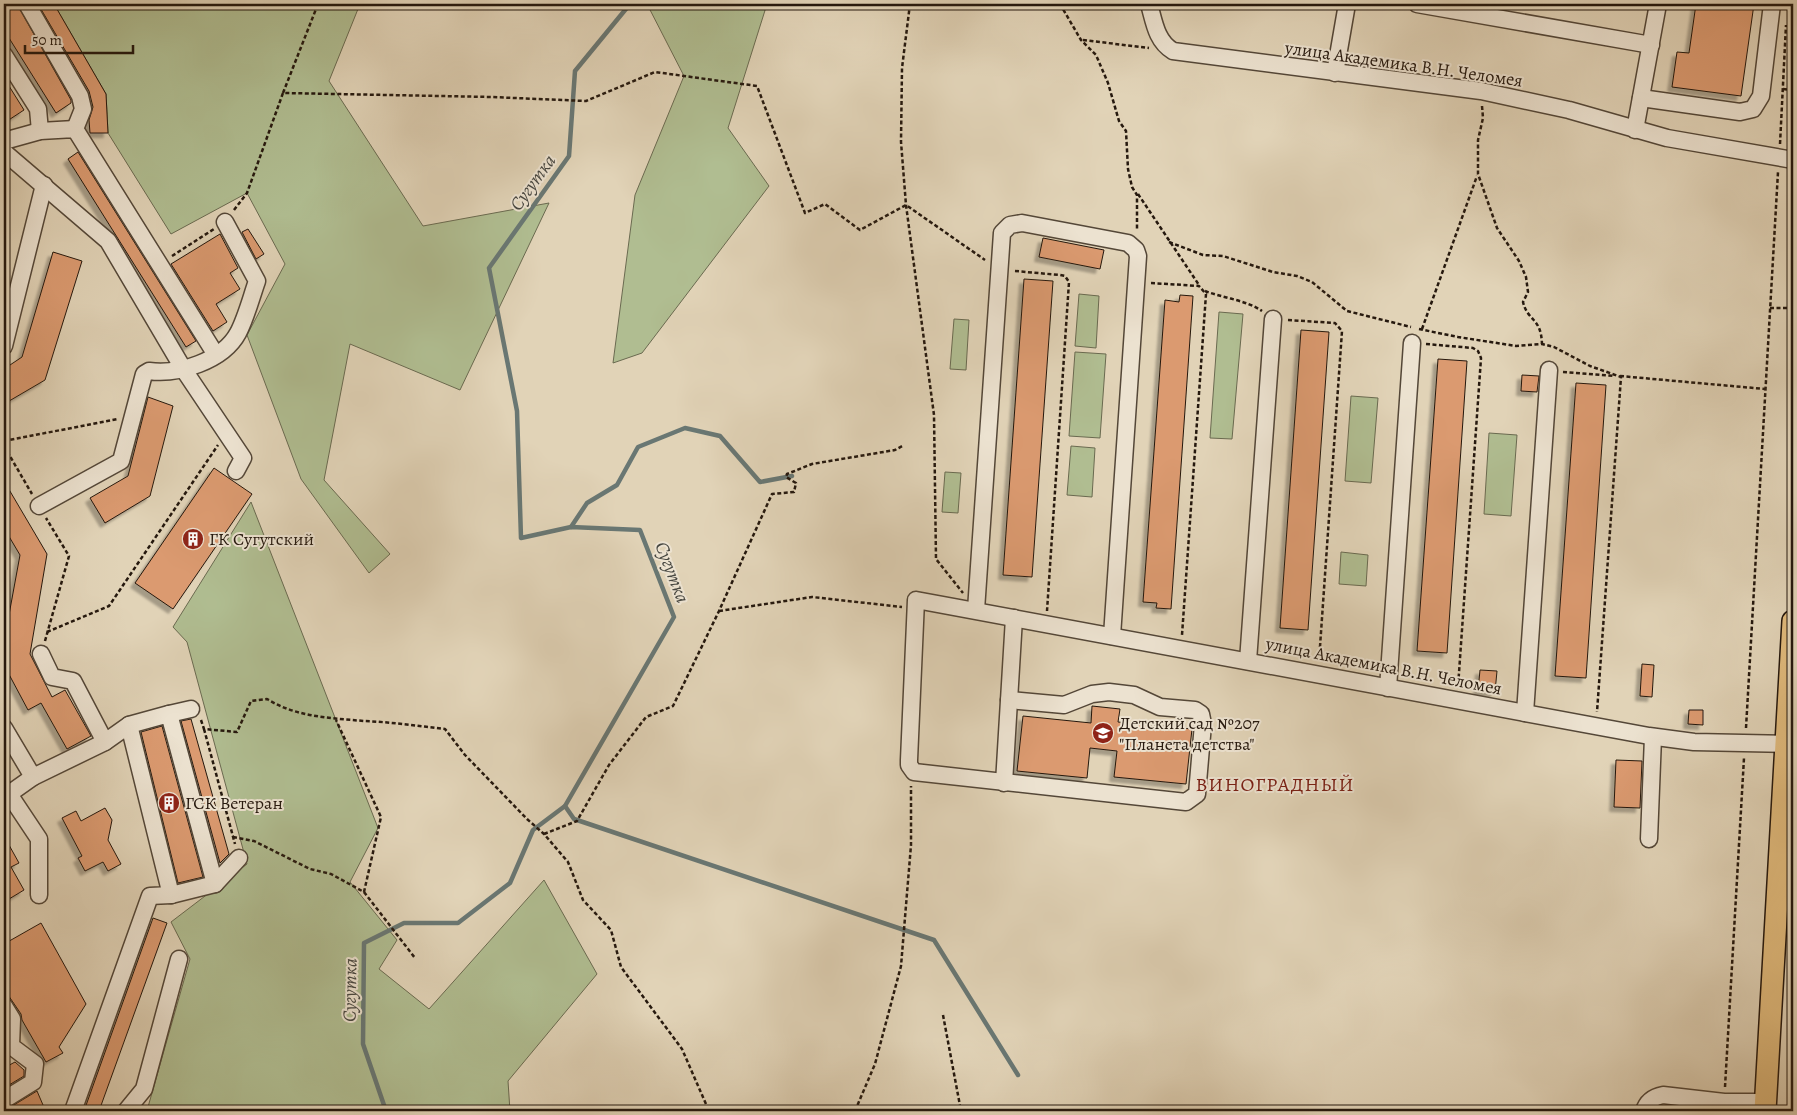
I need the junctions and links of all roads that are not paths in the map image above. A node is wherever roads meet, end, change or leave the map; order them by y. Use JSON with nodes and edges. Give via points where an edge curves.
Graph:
{"nodes":[{"id":1,"x":27,"y":4,"type":"edge"},
{"id":2,"x":1149,"y":4,"type":"edge"},
{"id":3,"x":1347,"y":4,"type":"edge"},
{"id":4,"x":1417,"y":4,"type":"edge"},
{"id":5,"x":1658,"y":4,"type":"edge"},
{"id":6,"x":1772,"y":4,"type":"edge"},
{"id":7,"x":1651,"y":45,"type":"junction"},
{"id":8,"x":4,"y":55,"type":"edge"},
{"id":9,"x":1335,"y":73,"type":"junction"},
{"id":10,"x":1641,"y":98,"type":"junction"},
{"id":11,"x":75,"y":129,"type":"junction"},
{"id":12,"x":1636,"y":130,"type":"junction"},
{"id":13,"x":40,"y":131,"type":"junction"},
{"id":14,"x":4,"y":141,"type":"edge"},
{"id":15,"x":4,"y":152,"type":"edge"},
{"id":16,"x":1786,"y":159,"type":"edge"},
{"id":17,"x":44,"y":186,"type":"junction"},
{"id":18,"x":225,"y":222,"type":"road end"},
{"id":19,"x":1272,"y":319,"type":"road end"},
{"id":20,"x":1412,"y":343,"type":"road end"},
{"id":21,"x":4,"y":346,"type":"edge"},
{"id":22,"x":216,"y":355,"type":"junction"},
{"id":23,"x":184,"y":370,"type":"junction"},
{"id":24,"x":1549,"y":370,"type":"road end"},
{"id":25,"x":236,"y":472,"type":"dead end"},
{"id":26,"x":39,"y":506,"type":"road end"},
{"id":27,"x":976,"y":610,"type":"junction"},
{"id":28,"x":1014,"y":618,"type":"junction"},
{"id":29,"x":1793,"y":621,"type":"edge"},
{"id":30,"x":1112,"y":636,"type":"junction"},
{"id":31,"x":41,"y":654,"type":"road end"},
{"id":32,"x":1248,"y":661,"type":"junction"},
{"id":33,"x":1388,"y":688,"type":"junction"},
{"id":34,"x":1009,"y":700,"type":"junction"},
{"id":35,"x":191,"y":709,"type":"road end"},
{"id":36,"x":1525,"y":713,"type":"junction"},
{"id":37,"x":169,"y":714,"type":"junction"},
{"id":38,"x":129,"y":725,"type":"junction"},
{"id":39,"x":4,"y":728,"type":"edge"},
{"id":40,"x":1653,"y":737,"type":"junction"},
{"id":41,"x":105,"y":742,"type":"junction"},
{"id":42,"x":1790,"y":744,"type":"edge"},
{"id":43,"x":33,"y":777,"type":"junction"},
{"id":44,"x":1004,"y":783,"type":"junction"},
{"id":45,"x":6,"y":794,"type":"edge"},
{"id":46,"x":1793,"y":822,"type":"edge"},
{"id":47,"x":1649,"y":840,"type":"dead end"},
{"id":48,"x":239,"y":858,"type":"road end"},
{"id":49,"x":215,"y":884,"type":"junction"},
{"id":50,"x":171,"y":894,"type":"junction"},
{"id":51,"x":39,"y":895,"type":"dead end"},
{"id":52,"x":179,"y":959,"type":"dead end"},
{"id":53,"x":4,"y":1006,"type":"edge"},
{"id":54,"x":7,"y":1048,"type":"edge"},
{"id":55,"x":4,"y":1100,"type":"edge"},
{"id":56,"x":1771,"y":1107,"type":"edge"},
{"id":57,"x":73,"y":1111,"type":"edge"},
{"id":58,"x":126,"y":1111,"type":"edge"},
{"id":59,"x":1644,"y":1111,"type":"edge"}],
"edges":[{"from":1,"to":11,"type":"street","via":[[80,96],[84,109]]},
{"from":2,"to":9,"type":"street","name":"улица Академика В.Н. Челомея","via":[[1159,36],[1166,47],[1178,52]]},
{"from":3,"to":9,"type":"street"},
{"from":4,"to":7,"type":"street"},
{"from":5,"to":7,"type":"street"},
{"from":6,"to":10,"type":"street","via":[[1761,96],[1753,109],[1740,112]]},
{"from":7,"to":10,"type":"street"},
{"from":8,"to":13,"type":"street","via":[[38,109]]},
{"from":9,"to":12,"type":"street","name":"улица Академика В.Н. Челомея","via":[[1481,92],[1569,110]]},
{"from":10,"to":12,"type":"street"},
{"from":11,"to":13,"type":"street"},
{"from":11,"to":22,"type":"street"},
{"from":12,"to":16,"type":"street","name":"улица Академика В.Н. Челомея"},
{"from":13,"to":14,"type":"street"},
{"from":15,"to":17,"type":"street"},
{"from":17,"to":21,"type":"street"},
{"from":17,"to":23,"type":"street","via":[[108,241]]},
{"from":18,"to":22,"type":"street","via":[[257,282],[237,334]]},
{"from":19,"to":32,"type":"street"},
{"from":20,"to":33,"type":"street"},
{"from":22,"to":23,"type":"street"},
{"from":23,"to":25,"type":"street","via":[[243,458]]},
{"from":23,"to":26,"type":"street","via":[[144,374],[121,461]]},
{"from":24,"to":36,"type":"street"},
{"from":27,"to":28,"type":"street","name":"улица Академика В.Н. Челомея"},
{"from":27,"to":30,"type":"street","via":[[1002,233],[1016,223],[1123,241],[1136,250],[1138,256]]},
{"from":27,"to":44,"type":"street","name":"улица Академика В.Н. Челомея","via":[[916,600],[909,760],[911,769],[918,773]]},
{"from":28,"to":30,"type":"street","name":"улица Академика В.Н. Челомея"},
{"from":28,"to":34,"type":"street"},
{"from":29,"to":42,"type":"main road"},
{"from":30,"to":32,"type":"street","name":"улица Академика В.Н. Челомея"},
{"from":31,"to":41,"type":"street","via":[[52,677],[73,681]]},
{"from":32,"to":33,"type":"street","name":"улица Академика В.Н. Челомея"},
{"from":33,"to":36,"type":"street","name":"улица Академика В.Н. Челомея"},
{"from":34,"to":44,"type":"street"},
{"from":34,"to":44,"type":"street","via":[[1064,705],[1101,692],[1125,693],[1160,707],[1195,710],[1201,714],[1203,724],[1199,790],[1190,801]]},
{"from":35,"to":37,"type":"street"},
{"from":36,"to":40,"type":"street","name":"улица Академика В.Н. Челомея"},
{"from":37,"to":38,"type":"street"},
{"from":37,"to":49,"type":"street"},
{"from":38,"to":41,"type":"street"},
{"from":38,"to":50,"type":"street"},
{"from":39,"to":43,"type":"street"},
{"from":40,"to":42,"type":"street","name":"улица Академика В.Н. Челомея","via":[[1701,742]]},
{"from":40,"to":47,"type":"street"},
{"from":41,"to":43,"type":"street"},
{"from":42,"to":56,"type":"main road"},
{"from":43,"to":45,"type":"street"},
{"from":45,"to":51,"type":"street","via":[[39,839]]},
{"from":46,"to":56,"type":"main road"},
{"from":48,"to":49,"type":"street"},
{"from":49,"to":50,"type":"street"},
{"from":50,"to":57,"type":"street","via":[[150,896]]},
{"from":52,"to":58,"type":"street","via":[[144,1089]]},
{"from":53,"to":54,"type":"street","via":[[12,1018]]},
{"from":54,"to":55,"type":"street","via":[[35,1064],[34,1082]]},
{"from":56,"to":59,"type":"street","via":[[1663,1095],[1648,1102]]}]}
